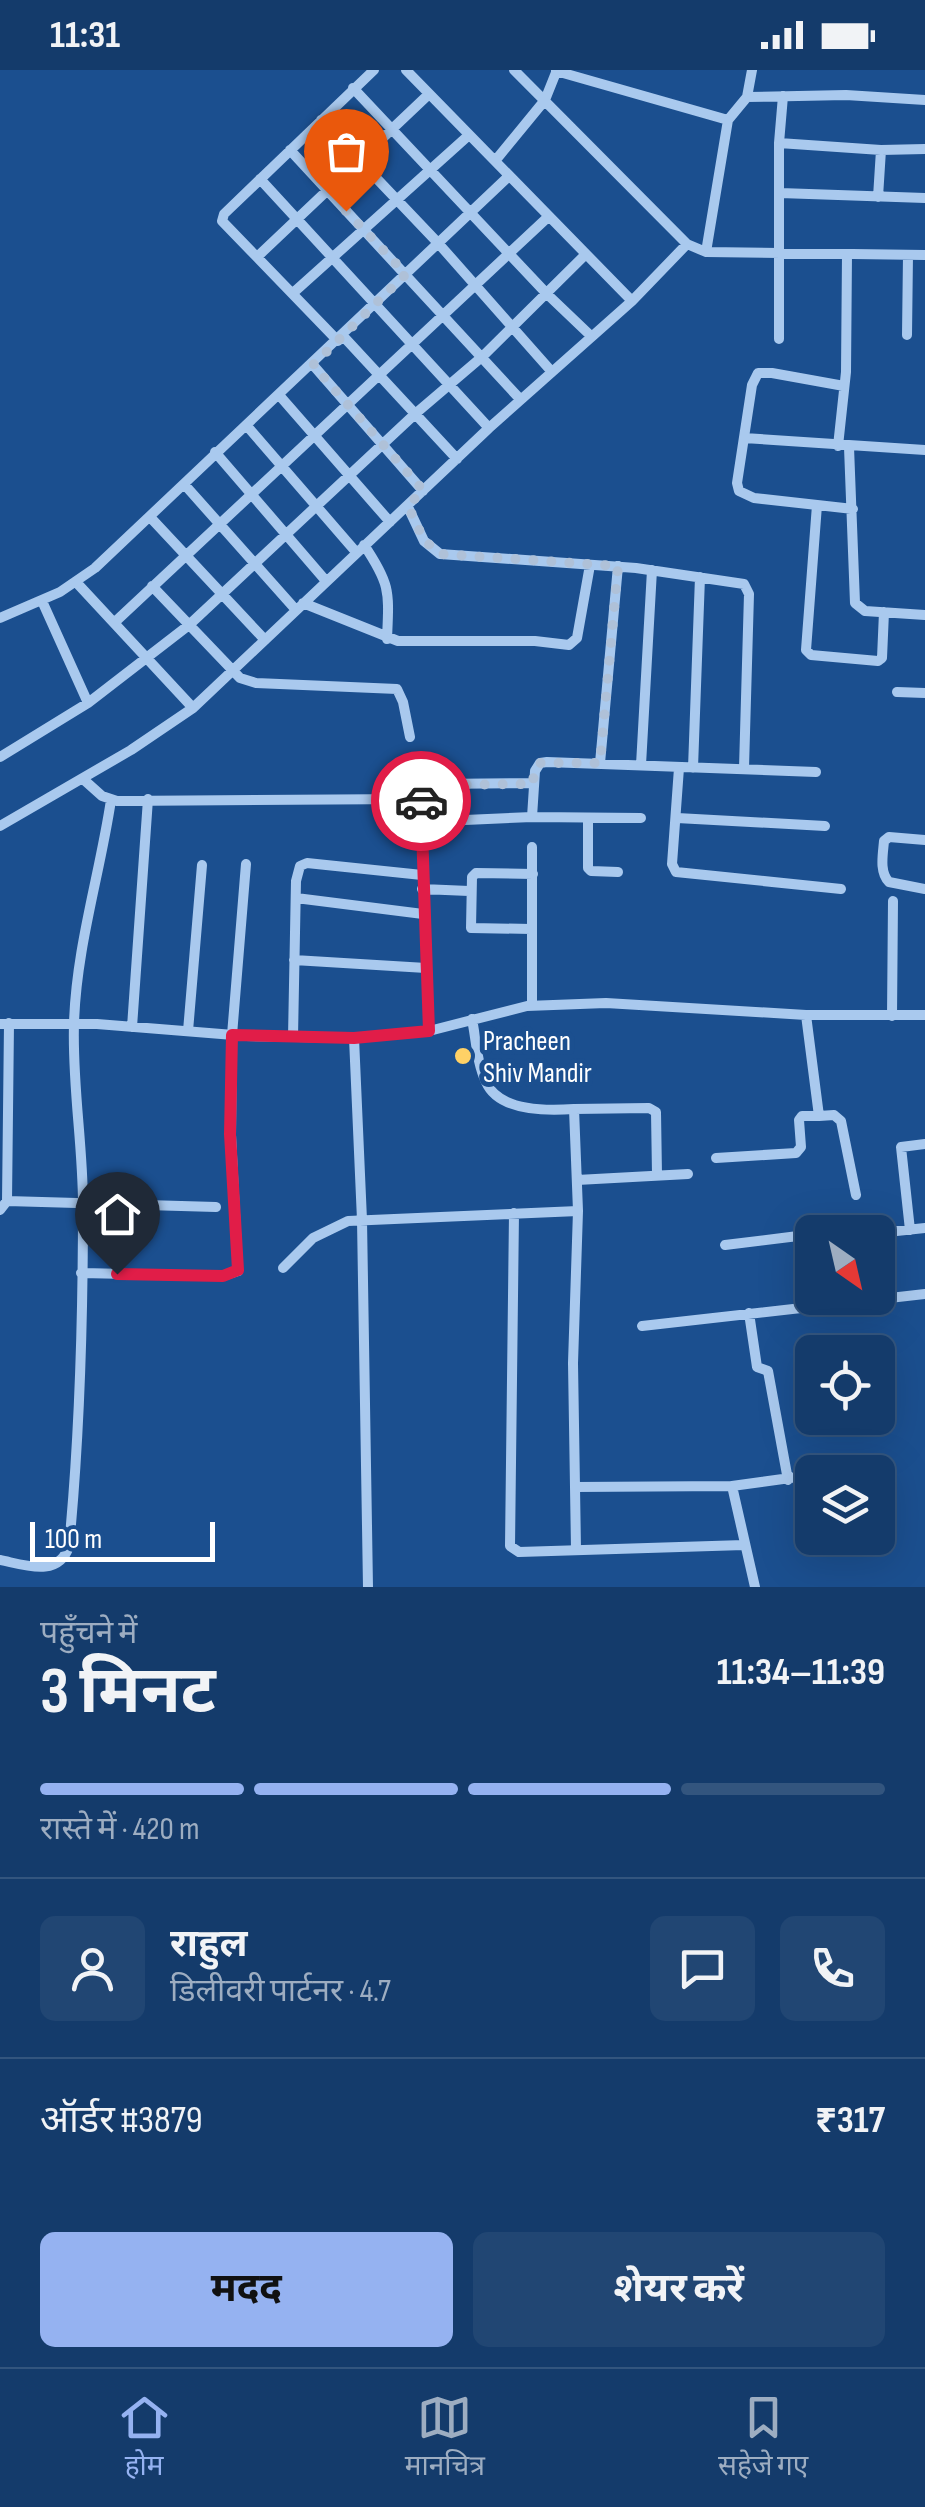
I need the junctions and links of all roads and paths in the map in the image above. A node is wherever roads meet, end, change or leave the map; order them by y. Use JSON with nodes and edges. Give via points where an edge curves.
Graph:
{"nodes":[{"id":1,"x":374,"y":70,"type":"edge"},
{"id":2,"x":406,"y":70,"type":"edge"},
{"id":3,"x":514,"y":70,"type":"edge"},
{"id":4,"x":556,"y":70,"type":"edge"},
{"id":5,"x":752,"y":70,"type":"edge"},
{"id":6,"x":353,"y":88,"type":"junction"},
{"id":7,"x":430,"y":94,"type":"junction"},
{"id":8,"x":783,"y":96,"type":"junction"},
{"id":9,"x":747,"y":97,"type":"junction"},
{"id":10,"x":544,"y":100,"type":"junction"},
{"id":11,"x":925,"y":100,"type":"edge"},
{"id":12,"x":320,"y":120,"type":"junction"},
{"id":13,"x":728,"y":120,"type":"junction"},
{"id":14,"x":392,"y":129,"type":"junction"},
{"id":15,"x":470,"y":135,"type":"junction"},
{"id":16,"x":779,"y":142,"type":"junction"},
{"id":17,"x":925,"y":149,"type":"edge"},
{"id":18,"x":290,"y":150,"type":"junction"},
{"id":19,"x":881,"y":150,"type":"junction"},
{"id":20,"x":360,"y":160,"type":"junction"},
{"id":21,"x":495,"y":160,"type":"junction"},
{"id":22,"x":430,"y":170,"type":"junction"},
{"id":23,"x":509,"y":176,"type":"junction"},
{"id":24,"x":260,"y":180,"type":"junction"},
{"id":25,"x":328,"y":190,"type":"junction"},
{"id":26,"x":780,"y":193,"type":"junction"},
{"id":27,"x":878,"y":196,"type":"junction"},
{"id":28,"x":925,"y":198,"type":"edge"},
{"id":29,"x":397,"y":200,"type":"junction"},
{"id":30,"x":470,"y":212,"type":"junction"},
{"id":31,"x":548,"y":217,"type":"junction"},
{"id":32,"x":296,"y":220,"type":"junction"},
{"id":33,"x":364,"y":230,"type":"junction"},
{"id":34,"x":438,"y":243,"type":"junction"},
{"id":35,"x":687,"y":244,"type":"junction"},
{"id":36,"x":508,"y":252,"type":"junction"},
{"id":37,"x":706,"y":252,"type":"junction"},
{"id":38,"x":779,"y":253,"type":"junction"},
{"id":39,"x":847,"y":254,"type":"junction"},
{"id":40,"x":908,"y":254,"type":"junction"},
{"id":41,"x":585,"y":255,"type":"junction"},
{"id":42,"x":925,"y":255,"type":"edge"},
{"id":43,"x":257,"y":258,"type":"junction"},
{"id":44,"x":332,"y":259,"type":"junction"},
{"id":45,"x":406,"y":274,"type":"junction"},
{"id":46,"x":475,"y":285,"type":"junction"},
{"id":47,"x":293,"y":293,"type":"junction"},
{"id":48,"x":546,"y":294,"type":"junction"},
{"id":49,"x":632,"y":301,"type":"junction"},
{"id":50,"x":376,"y":305,"type":"junction"},
{"id":51,"x":443,"y":313,"type":"junction"},
{"id":52,"x":513,"y":327,"type":"junction"},
{"id":53,"x":907,"y":335,"type":"dead end"},
{"id":54,"x":591,"y":336,"type":"junction"},
{"id":55,"x":341,"y":339,"type":"junction"},
{"id":56,"x":778,"y":339,"type":"dead end"},
{"id":57,"x":411,"y":343,"type":"junction"},
{"id":58,"x":483,"y":356,"type":"junction"},
{"id":59,"x":313,"y":365,"type":"junction"},
{"id":60,"x":552,"y":372,"type":"junction"},
{"id":61,"x":379,"y":374,"type":"junction"},
{"id":62,"x":450,"y":386,"type":"junction"},
{"id":63,"x":844,"y":386,"type":"junction"},
{"id":64,"x":279,"y":395,"type":"junction"},
{"id":65,"x":520,"y":400,"type":"junction"},
{"id":66,"x":347,"y":404,"type":"junction"},
{"id":67,"x":415,"y":414,"type":"junction"},
{"id":68,"x":246,"y":426,"type":"junction"},
{"id":69,"x":490,"y":428,"type":"junction"},
{"id":70,"x":313,"y":436,"type":"junction"},
{"id":71,"x":744,"y":438,"type":"junction"},
{"id":72,"x":383,"y":445,"type":"junction"},
{"id":73,"x":844,"y":447,"type":"junction"},
{"id":74,"x":925,"y":450,"type":"edge"},
{"id":75,"x":216,"y":452,"type":"junction"},
{"id":76,"x":457,"y":459,"type":"junction"},
{"id":77,"x":282,"y":464,"type":"junction"},
{"id":78,"x":349,"y":478,"type":"junction"},
{"id":79,"x":184,"y":484,"type":"junction"},
{"id":80,"x":423,"y":490,"type":"junction"},
{"id":81,"x":249,"y":494,"type":"junction"},
{"id":82,"x":817,"y":505,"type":"junction"},
{"id":83,"x":316,"y":506,"type":"junction"},
{"id":84,"x":408,"y":506,"type":"junction"},
{"id":85,"x":853,"y":509,"type":"junction"},
{"id":86,"x":150,"y":516,"type":"junction"},
{"id":87,"x":390,"y":522,"type":"junction"},
{"id":88,"x":218,"y":525,"type":"junction"},
{"id":89,"x":285,"y":534,"type":"junction"},
{"id":90,"x":360,"y":549,"type":"junction"},
{"id":91,"x":184,"y":556,"type":"junction"},
{"id":92,"x":254,"y":563,"type":"junction"},
{"id":93,"x":590,"y":564,"type":"junction"},
{"id":94,"x":618,"y":566,"type":"junction"},
{"id":95,"x":652,"y":570,"type":"junction"},
{"id":96,"x":700,"y":577,"type":"junction"},
{"id":97,"x":326,"y":581,"type":"junction"},
{"id":98,"x":76,"y":582,"type":"junction"},
{"id":99,"x":152,"y":586,"type":"junction"},
{"id":100,"x":222,"y":593,"type":"junction"},
{"id":101,"x":42,"y":601,"type":"junction"},
{"id":102,"x":299,"y":606,"type":"junction"},
{"id":103,"x":884,"y":612,"type":"junction"},
{"id":104,"x":925,"y":615,"type":"edge"},
{"id":105,"x":0,"y":618,"type":"edge"},
{"id":106,"x":115,"y":622,"type":"junction"},
{"id":107,"x":188,"y":625,"type":"junction"},
{"id":108,"x":387,"y":639,"type":"junction"},
{"id":109,"x":265,"y":640,"type":"junction"},
{"id":110,"x":148,"y":658,"type":"junction"},
{"id":111,"x":232,"y":674,"type":"junction"},
{"id":112,"x":896,"y":692,"type":"dead end"},
{"id":113,"x":925,"y":693,"type":"edge"},
{"id":114,"x":88,"y":703,"type":"junction"},
{"id":115,"x":193,"y":708,"type":"junction"},
{"id":116,"x":410,"y":737,"type":"dead end"},
{"id":117,"x":1,"y":755,"type":"edge"},
{"id":118,"x":600,"y":763,"type":"junction"},
{"id":119,"x":641,"y":765,"type":"junction"},
{"id":120,"x":679,"y":768,"type":"junction"},
{"id":121,"x":693,"y":768,"type":"junction"},
{"id":122,"x":744,"y":768,"type":"junction"},
{"id":123,"x":816,"y":772,"type":"dead end"},
{"id":124,"x":83,"y":779,"type":"junction"},
{"id":125,"x":533,"y":784,"type":"junction"},
{"id":126,"x":421,"y":795,"type":"junction"},
{"id":127,"x":148,"y":798,"type":"junction"},
{"id":128,"x":111,"y":800,"type":"junction"},
{"id":129,"x":532,"y":817,"type":"junction"},
{"id":130,"x":588,"y":818,"type":"junction"},
{"id":131,"x":640,"y":818,"type":"dead end"},
{"id":132,"x":676,"y":818,"type":"junction"},
{"id":133,"x":420,"y":822,"type":"junction"},
{"id":134,"x":0,"y":826,"type":"edge"},
{"id":135,"x":826,"y":826,"type":"dead end"},
{"id":136,"x":925,"y":840,"type":"edge"},
{"id":137,"x":532,"y":847,"type":"dead end"},
{"id":138,"x":246,"y":864,"type":"dead end"},
{"id":139,"x":202,"y":865,"type":"dead end"},
{"id":140,"x":618,"y":872,"type":"dead end"},
{"id":141,"x":422,"y":874,"type":"junction"},
{"id":142,"x":533,"y":874,"type":"junction"},
{"id":143,"x":842,"y":888,"type":"dead end"},
{"id":144,"x":422,"y":889,"type":"junction"},
{"id":145,"x":925,"y":889,"type":"edge"},
{"id":146,"x":469,"y":891,"type":"junction"},
{"id":147,"x":296,"y":898,"type":"junction"},
{"id":148,"x":893,"y":901,"type":"dead end"},
{"id":149,"x":423,"y":914,"type":"junction"},
{"id":150,"x":531,"y":928,"type":"junction"},
{"id":151,"x":294,"y":960,"type":"junction"},
{"id":152,"x":426,"y":968,"type":"junction"},
{"id":153,"x":532,"y":1006,"type":"junction"},
{"id":154,"x":925,"y":1014,"type":"edge"},
{"id":155,"x":806,"y":1016,"type":"junction"},
{"id":156,"x":892,"y":1016,"type":"junction"},
{"id":157,"x":472,"y":1019,"type":"junction"},
{"id":158,"x":4,"y":1023,"type":"edge"},
{"id":159,"x":74,"y":1023,"type":"junction"},
{"id":160,"x":132,"y":1026,"type":"junction"},
{"id":161,"x":429,"y":1031,"type":"junction"},
{"id":162,"x":188,"y":1032,"type":"junction"},
{"id":163,"x":232,"y":1035,"type":"junction"},
{"id":164,"x":293,"y":1037,"type":"junction"},
{"id":165,"x":354,"y":1038,"type":"junction"},
{"id":166,"x":574,"y":1110,"type":"junction"},
{"id":167,"x":819,"y":1116,"type":"junction"},
{"id":168,"x":4,"y":1133,"type":"edge"},
{"id":169,"x":925,"y":1144,"type":"edge"},
{"id":170,"x":716,"y":1158,"type":"dead end"},
{"id":171,"x":688,"y":1174,"type":"dead end"},
{"id":172,"x":657,"y":1175,"type":"junction"},
{"id":173,"x":578,"y":1180,"type":"junction"},
{"id":174,"x":856,"y":1195,"type":"dead end"},
{"id":175,"x":83,"y":1203,"type":"junction"},
{"id":176,"x":3,"y":1205,"type":"edge"},
{"id":177,"x":216,"y":1207,"type":"dead end"},
{"id":178,"x":578,"y":1211,"type":"junction"},
{"id":179,"x":514,"y":1212,"type":"junction"},
{"id":180,"x":362,"y":1220,"type":"junction"},
{"id":181,"x":925,"y":1228,"type":"edge"},
{"id":182,"x":910,"y":1230,"type":"junction"},
{"id":183,"x":895,"y":1231,"type":"edge"},
{"id":184,"x":795,"y":1236,"type":"edge"},
{"id":185,"x":725,"y":1245,"type":"dead end"},
{"id":186,"x":283,"y":1268,"type":"dead end"},
{"id":187,"x":82,"y":1273,"type":"junction"},
{"id":188,"x":925,"y":1294,"type":"edge"},
{"id":189,"x":895,"y":1297,"type":"edge"},
{"id":190,"x":795,"y":1308,"type":"edge"},
{"id":191,"x":749,"y":1314,"type":"junction"},
{"id":192,"x":642,"y":1326,"type":"dead end"},
{"id":193,"x":795,"y":1479,"type":"edge"},
{"id":194,"x":788,"y":1480,"type":"junction"},
{"id":195,"x":732,"y":1486,"type":"junction"},
{"id":196,"x":575,"y":1487,"type":"junction"},
{"id":197,"x":744,"y":1545,"type":"junction"},
{"id":198,"x":576,"y":1549,"type":"junction"},
{"id":199,"x":0,"y":1560,"type":"edge"},
{"id":200,"x":368,"y":1587,"type":"edge"},
{"id":201,"x":755,"y":1587,"type":"edge"}],
"edges":[{"from":1,"to":6,"type":"street"},
{"from":2,"to":7,"type":"street"},
{"from":3,"to":10,"type":"street"},
{"from":4,"to":10,"type":"street"},
{"from":4,"to":13,"type":"street"},
{"from":5,"to":9,"type":"street"},
{"from":6,"to":12,"type":"street"},
{"from":6,"to":14,"type":"street"},
{"from":7,"to":14,"type":"street"},
{"from":7,"to":15,"type":"street"},
{"from":8,"to":9,"type":"street"},
{"from":8,"to":11,"type":"street"},
{"from":8,"to":16,"type":"street"},
{"from":9,"to":13,"type":"street"},
{"from":10,"to":21,"type":"street"},
{"from":10,"to":35,"type":"street"},
{"from":12,"to":18,"type":"street"},
{"from":12,"to":20,"type":"street"},
{"from":13,"to":37,"type":"street"},
{"from":14,"to":20,"type":"street"},
{"from":14,"to":22,"type":"street"},
{"from":15,"to":21,"type":"street"},
{"from":15,"to":22,"type":"street"},
{"from":16,"to":19,"type":"street"},
{"from":16,"to":26,"type":"street"},
{"from":17,"to":19,"type":"street"},
{"from":18,"to":24,"type":"street"},
{"from":18,"to":25,"type":"street"},
{"from":19,"to":27,"type":"street"},
{"from":20,"to":25,"type":"street"},
{"from":20,"to":29,"type":"street"},
{"from":21,"to":23,"type":"street"},
{"from":22,"to":29,"type":"street"},
{"from":22,"to":30,"type":"street"},
{"from":23,"to":30,"type":"street"},
{"from":23,"to":31,"type":"street"},
{"from":24,"to":32,"type":"street"},
{"from":24,"to":43,"type":"street","via":[[222,221]]},
{"from":25,"to":32,"type":"street"},
{"from":25,"to":33,"type":"street"},
{"from":26,"to":27,"type":"street"},
{"from":26,"to":38,"type":"street"},
{"from":27,"to":28,"type":"street"},
{"from":29,"to":33,"type":"street"},
{"from":29,"to":34,"type":"street"},
{"from":30,"to":34,"type":"street"},
{"from":30,"to":36,"type":"street"},
{"from":31,"to":36,"type":"street"},
{"from":31,"to":41,"type":"street"},
{"from":32,"to":43,"type":"street"},
{"from":32,"to":44,"type":"street"},
{"from":33,"to":44,"type":"street"},
{"from":33,"to":45,"type":"street"},
{"from":34,"to":45,"type":"street"},
{"from":34,"to":46,"type":"street"},
{"from":35,"to":37,"type":"street"},
{"from":35,"to":49,"type":"street"},
{"from":36,"to":46,"type":"street"},
{"from":36,"to":48,"type":"street"},
{"from":37,"to":38,"type":"street"},
{"from":38,"to":39,"type":"street"},
{"from":38,"to":56,"type":"street"},
{"from":39,"to":40,"type":"street"},
{"from":39,"to":63,"type":"street"},
{"from":40,"to":42,"type":"street"},
{"from":40,"to":53,"type":"street"},
{"from":41,"to":48,"type":"street"},
{"from":41,"to":49,"type":"street"},
{"from":43,"to":47,"type":"street"},
{"from":44,"to":47,"type":"street"},
{"from":44,"to":50,"type":"street"},
{"from":45,"to":50,"type":"street"},
{"from":45,"to":51,"type":"street"},
{"from":46,"to":51,"type":"street"},
{"from":46,"to":52,"type":"street"},
{"from":47,"to":55,"type":"street"},
{"from":48,"to":52,"type":"street"},
{"from":48,"to":54,"type":"street"},
{"from":49,"to":54,"type":"street"},
{"from":50,"to":55,"type":"street"},
{"from":50,"to":57,"type":"street"},
{"from":51,"to":57,"type":"street"},
{"from":51,"to":58,"type":"street"},
{"from":52,"to":58,"type":"street"},
{"from":52,"to":60,"type":"street"},
{"from":54,"to":60,"type":"street"},
{"from":55,"to":59,"type":"street"},
{"from":55,"to":61,"type":"street"},
{"from":57,"to":61,"type":"street"},
{"from":57,"to":62,"type":"street"},
{"from":58,"to":62,"type":"street"},
{"from":58,"to":65,"type":"street"},
{"from":59,"to":64,"type":"street"},
{"from":59,"to":66,"type":"street"},
{"from":60,"to":65,"type":"street"},
{"from":61,"to":66,"type":"street"},
{"from":61,"to":67,"type":"street"},
{"from":62,"to":67,"type":"street"},
{"from":62,"to":69,"type":"street"},
{"from":63,"to":71,"type":"street","via":[[758,373]]},
{"from":63,"to":73,"type":"street"},
{"from":64,"to":68,"type":"street"},
{"from":64,"to":70,"type":"street"},
{"from":65,"to":69,"type":"street"},
{"from":66,"to":70,"type":"street"},
{"from":66,"to":72,"type":"street"},
{"from":67,"to":72,"type":"street"},
{"from":67,"to":76,"type":"street"},
{"from":68,"to":75,"type":"street"},
{"from":68,"to":77,"type":"street"},
{"from":69,"to":76,"type":"street"},
{"from":70,"to":77,"type":"street"},
{"from":70,"to":78,"type":"street"},
{"from":71,"to":73,"type":"street"},
{"from":71,"to":82,"type":"street","via":[[739,491]]},
{"from":72,"to":78,"type":"street"},
{"from":72,"to":80,"type":"street"},
{"from":73,"to":74,"type":"street"},
{"from":73,"to":85,"type":"street"},
{"from":75,"to":79,"type":"street"},
{"from":75,"to":81,"type":"street"},
{"from":76,"to":80,"type":"street"},
{"from":77,"to":81,"type":"street"},
{"from":77,"to":83,"type":"street"},
{"from":78,"to":83,"type":"street"},
{"from":78,"to":87,"type":"street"},
{"from":79,"to":86,"type":"street"},
{"from":79,"to":88,"type":"street"},
{"from":80,"to":84,"type":"street"},
{"from":81,"to":88,"type":"street"},
{"from":81,"to":89,"type":"street"},
{"from":82,"to":85,"type":"street"},
{"from":82,"to":103,"type":"street","via":[[806,650],[878,660]]},
{"from":83,"to":89,"type":"street"},
{"from":83,"to":90,"type":"street"},
{"from":84,"to":87,"type":"street"},
{"from":84,"to":93,"type":"street","via":[[424,540],[440,554]]},
{"from":85,"to":103,"type":"street","via":[[855,603]]},
{"from":86,"to":91,"type":"street"},
{"from":86,"to":98,"type":"street"},
{"from":87,"to":90,"type":"street"},
{"from":88,"to":91,"type":"street"},
{"from":88,"to":92,"type":"street"},
{"from":89,"to":92,"type":"street"},
{"from":89,"to":97,"type":"street"},
{"from":90,"to":97,"type":"street"},
{"from":90,"to":108,"type":"street","via":[[389,589]]},
{"from":91,"to":99,"type":"street"},
{"from":91,"to":100,"type":"street"},
{"from":92,"to":100,"type":"street"},
{"from":92,"to":102,"type":"street"},
{"from":93,"to":94,"type":"street"},
{"from":93,"to":108,"type":"street","via":[[577,638],[569,645]]},
{"from":94,"to":95,"type":"street"},
{"from":94,"to":118,"type":"street"},
{"from":95,"to":96,"type":"street"},
{"from":95,"to":119,"type":"street"},
{"from":96,"to":121,"type":"street"},
{"from":96,"to":122,"type":"street","via":[[748,587]]},
{"from":97,"to":102,"type":"street"},
{"from":98,"to":101,"type":"street"},
{"from":98,"to":106,"type":"street"},
{"from":99,"to":106,"type":"street"},
{"from":99,"to":107,"type":"street"},
{"from":100,"to":107,"type":"street"},
{"from":100,"to":109,"type":"street"},
{"from":101,"to":105,"type":"street"},
{"from":101,"to":114,"type":"street"},
{"from":102,"to":108,"type":"street"},
{"from":102,"to":109,"type":"street"},
{"from":103,"to":104,"type":"street"},
{"from":106,"to":110,"type":"street"},
{"from":107,"to":110,"type":"street"},
{"from":107,"to":111,"type":"street"},
{"from":109,"to":111,"type":"street"},
{"from":110,"to":114,"type":"street"},
{"from":110,"to":115,"type":"street"},
{"from":111,"to":115,"type":"street"},
{"from":111,"to":116,"type":"street","via":[[256,682],[392,686],[401,694]]},
{"from":112,"to":113,"type":"street"},
{"from":114,"to":117,"type":"street"},
{"from":115,"to":124,"type":"street"},
{"from":118,"to":119,"type":"street"},
{"from":118,"to":125,"type":"street","via":[[540,763]]},
{"from":119,"to":120,"type":"street"},
{"from":120,"to":121,"type":"street"},
{"from":120,"to":132,"type":"street"},
{"from":121,"to":122,"type":"street"},
{"from":122,"to":123,"type":"street"},
{"from":124,"to":128,"type":"street"},
{"from":124,"to":134,"type":"street"},
{"from":125,"to":126,"type":"street","via":[[436,784]]},
{"from":125,"to":129,"type":"street"},
{"from":126,"to":127,"type":"street"},
{"from":126,"to":133,"type":"street"},
{"from":127,"to":128,"type":"street"},
{"from":127,"to":160,"type":"street"},
{"from":128,"to":159,"type":"street"},
{"from":129,"to":130,"type":"street"},
{"from":129,"to":133,"type":"street"},
{"from":130,"to":131,"type":"street"},
{"from":130,"to":140,"type":"street","via":[[588,868]]},
{"from":132,"to":135,"type":"street"},
{"from":132,"to":143,"type":"street","via":[[676,872]]},
{"from":133,"to":141,"type":"street"},
{"from":136,"to":145,"type":"street","via":[[889,838],[882,857],[889,882]]},
{"from":137,"to":142,"type":"street"},
{"from":138,"to":163,"type":"street"},
{"from":139,"to":162,"type":"street"},
{"from":141,"to":144,"type":"street"},
{"from":141,"to":147,"type":"street","via":[[303,864]]},
{"from":142,"to":146,"type":"street","via":[[476,874]]},
{"from":142,"to":150,"type":"street"},
{"from":144,"to":146,"type":"street"},
{"from":144,"to":149,"type":"street"},
{"from":146,"to":150,"type":"street","via":[[470,928]]},
{"from":147,"to":149,"type":"street"},
{"from":147,"to":151,"type":"street"},
{"from":148,"to":156,"type":"street"},
{"from":149,"to":152,"type":"street"},
{"from":150,"to":153,"type":"street"},
{"from":151,"to":152,"type":"street"},
{"from":151,"to":164,"type":"street"},
{"from":152,"to":161,"type":"street"},
{"from":153,"to":155,"type":"street","via":[[606,1003]]},
{"from":153,"to":157,"type":"street"},
{"from":154,"to":156,"type":"street"},
{"from":155,"to":156,"type":"street"},
{"from":155,"to":167,"type":"street"},
{"from":157,"to":161,"type":"street"},
{"from":157,"to":166,"type":"street","via":[[484,1080],[496,1094],[512,1104]]},
{"from":158,"to":159,"type":"street"},
{"from":158,"to":168,"type":"street"},
{"from":159,"to":160,"type":"street"},
{"from":159,"to":175,"type":"street"},
{"from":160,"to":162,"type":"street"},
{"from":161,"to":165,"type":"street"},
{"from":162,"to":163,"type":"street"},
{"from":163,"to":164,"type":"street"},
{"from":163,"to":187,"type":"street","via":[[238,1270],[223,1276]]},
{"from":164,"to":165,"type":"street"},
{"from":165,"to":180,"type":"street"},
{"from":166,"to":172,"type":"street","via":[[656,1112]]},
{"from":166,"to":173,"type":"street"},
{"from":167,"to":170,"type":"street","via":[[799,1120],[796,1153]]},
{"from":167,"to":174,"type":"street","via":[[841,1120]]},
{"from":168,"to":176,"type":"street"},
{"from":169,"to":182,"type":"street","via":[[902,1147]]},
{"from":171,"to":172,"type":"street"},
{"from":172,"to":173,"type":"street"},
{"from":173,"to":178,"type":"street"},
{"from":175,"to":176,"type":"street"},
{"from":175,"to":177,"type":"street"},
{"from":175,"to":187,"type":"street"},
{"from":178,"to":179,"type":"street"},
{"from":178,"to":196,"type":"street"},
{"from":179,"to":180,"type":"street"},
{"from":179,"to":198,"type":"street","via":[[510,1546],[518,1552]]},
{"from":180,"to":186,"type":"street","via":[[322,1232]]},
{"from":180,"to":200,"type":"street"},
{"from":181,"to":182,"type":"street"},
{"from":182,"to":183,"type":"street"},
{"from":184,"to":185,"type":"street"},
{"from":187,"to":199,"type":"street","via":[[69,1546],[54,1566]]},
{"from":188,"to":189,"type":"street"},
{"from":190,"to":191,"type":"street"},
{"from":191,"to":192,"type":"street"},
{"from":191,"to":194,"type":"street","via":[[756,1367],[768,1371]]},
{"from":193,"to":194,"type":"street"},
{"from":194,"to":195,"type":"street"},
{"from":195,"to":196,"type":"street"},
{"from":195,"to":197,"type":"street"},
{"from":196,"to":198,"type":"street"},
{"from":197,"to":198,"type":"street"},
{"from":197,"to":201,"type":"street"}]}
